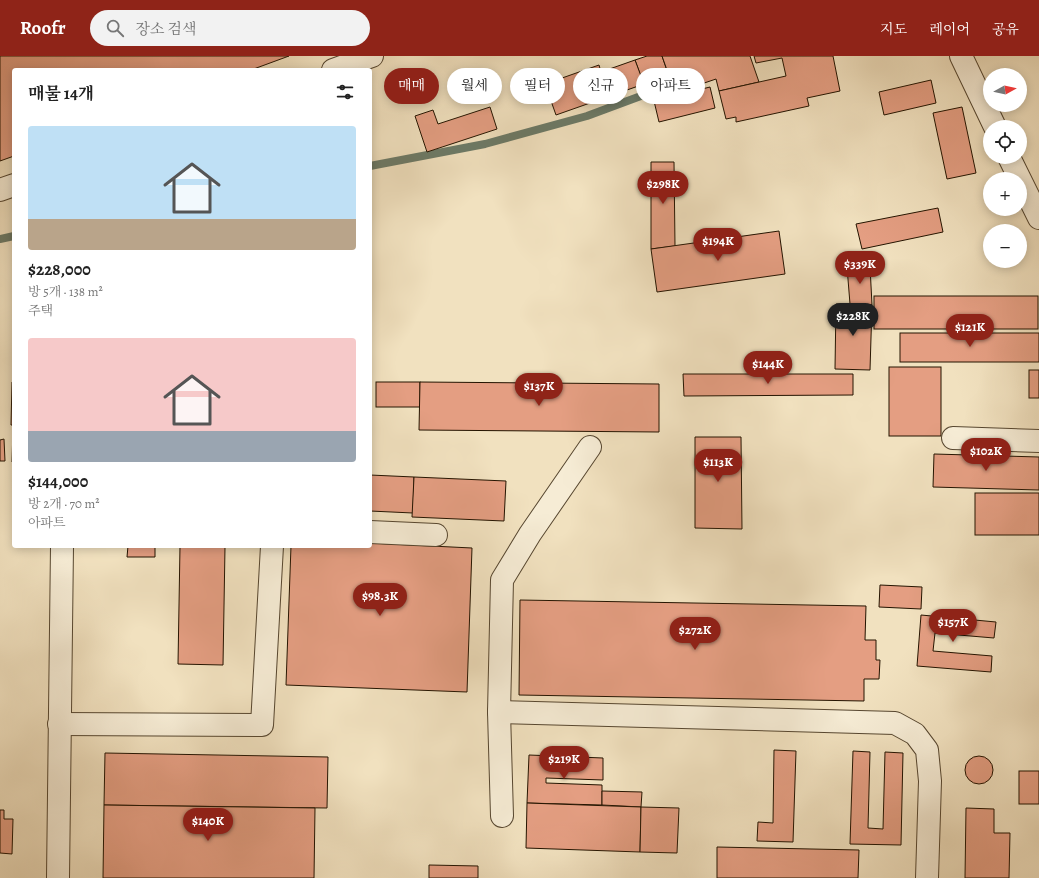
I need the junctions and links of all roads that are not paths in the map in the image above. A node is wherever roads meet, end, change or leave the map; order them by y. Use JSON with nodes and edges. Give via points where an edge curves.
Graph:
{"nodes":[{"id":1,"x":372,"y":56,"type":"edge"},
{"id":2,"x":961,"y":56,"type":"edge"},
{"id":3,"x":339,"y":68,"type":"edge"},
{"id":4,"x":992,"y":120,"type":"edge"},
{"id":5,"x":1012,"y":164,"type":"edge"},
{"id":6,"x":12,"y":186,"type":"edge"},
{"id":7,"x":0,"y":190,"type":"edge"},
{"id":8,"x":1039,"y":218,"type":"edge"},
{"id":9,"x":953,"y":438,"type":"dead end"},
{"id":10,"x":1039,"y":441,"type":"edge"},
{"id":11,"x":590,"y":446,"type":"dead end"},
{"id":12,"x":372,"y":532,"type":"edge"},
{"id":13,"x":436,"y":535,"type":"dead end"},
{"id":14,"x":62,"y":548,"type":"edge"},
{"id":15,"x":272,"y":548,"type":"edge"},
{"id":16,"x":499,"y":712,"type":"junction"},
{"id":17,"x":59,"y":724,"type":"junction"},
{"id":18,"x":502,"y":816,"type":"dead end"},
{"id":19,"x":58,"y":878,"type":"edge"},
{"id":20,"x":928,"y":878,"type":"edge"}],
"edges":[{"from":1,"to":3,"type":"street"},
{"from":2,"to":4,"type":"street"},
{"from":5,"to":8,"type":"street"},
{"from":6,"to":7,"type":"street"},
{"from":9,"to":10,"type":"street"},
{"from":11,"to":16,"type":"street","via":[[502,580]]},
{"from":12,"to":13,"type":"street"},
{"from":14,"to":17,"type":"street"},
{"from":15,"to":17,"type":"street","via":[[262,724]]},
{"from":16,"to":18,"type":"street"},
{"from":16,"to":20,"type":"street","via":[[895,723],[915,734],[927,750],[930,781]]},
{"from":17,"to":19,"type":"street"}]}
